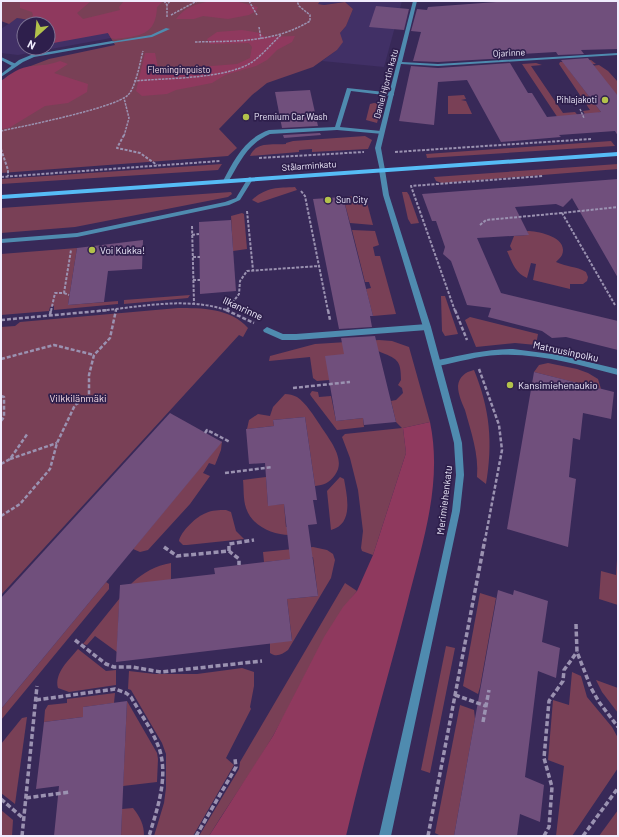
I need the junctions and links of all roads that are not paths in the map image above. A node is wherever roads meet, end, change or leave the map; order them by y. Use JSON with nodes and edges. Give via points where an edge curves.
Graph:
{"nodes":[{"id":1,"x":415,"y":1,"type":"edge"},
{"id":2,"x":168,"y":29,"type":"dead end"},
{"id":3,"x":618,"y":54,"type":"edge"},
{"id":4,"x":1,"y":58,"type":"edge"},
{"id":5,"x":400,"y":63,"type":"junction"},
{"id":6,"x":14,"y":65,"type":"junction"},
{"id":7,"x":1,"y":76,"type":"edge"},
{"id":8,"x":392,"y":94,"type":"junction"},
{"id":9,"x":336,"y":128,"type":"junction"},
{"id":10,"x":381,"y":133,"type":"junction"},
{"id":11,"x":618,"y":154,"type":"edge"},
{"id":12,"x":382,"y":170,"type":"junction"},
{"id":13,"x":250,"y":179,"type":"junction"},
{"id":14,"x":226,"y":181,"type":"junction"},
{"id":15,"x":1,"y":197,"type":"edge"},
{"id":16,"x":1,"y":240,"type":"edge"},
{"id":17,"x":427,"y":327,"type":"junction"},
{"id":18,"x":267,"y":330,"type":"road end"},
{"id":19,"x":438,"y":363,"type":"junction"},
{"id":20,"x":618,"y":372,"type":"edge"},
{"id":21,"x":385,"y":836,"type":"edge"}],
"edges":[{"from":1,"to":5,"type":"street","name":"Daniel Hjortin katu"},
{"from":2,"to":6,"type":"street","via":[[152,36],[33,56]]},
{"from":3,"to":5,"type":"street","name":"Ojarinne","via":[[438,65]]},
{"from":4,"to":6,"type":"street"},
{"from":5,"to":8,"type":"street","name":"Daniel Hjortin katu"},
{"from":6,"to":7,"type":"street"},
{"from":8,"to":9,"type":"street","via":[[349,89]]},
{"from":8,"to":10,"type":"street","name":"Daniel Hjortin katu"},
{"from":9,"to":10,"type":"street"},
{"from":9,"to":14,"type":"street","via":[[264,134],[253,140],[237,159]]},
{"from":10,"to":12,"type":"street","name":"Daniel Hjortin katu","via":[[378,148]]},
{"from":11,"to":12,"type":"main road","name":"Stålarminkatu"},
{"from":12,"to":13,"type":"main road","name":"Stålarminkatu"},
{"from":12,"to":17,"type":"street","name":"Merimiehenkatu","via":[[386,195]]},
{"from":13,"to":14,"type":"main road","name":"Stålarminkatu"},
{"from":13,"to":16,"type":"street","via":[[238,199],[227,204],[77,235]]},
{"from":14,"to":15,"type":"main road","name":"Stålarminkatu"},
{"from":17,"to":18,"type":"street","name":"Ilkanrinne","via":[[296,337],[282,337]]},
{"from":17,"to":19,"type":"street","name":"Merimiehenkatu"},
{"from":19,"to":20,"type":"street","name":"Matruusinpolku","via":[[474,355],[516,352],[556,357]]},
{"from":19,"to":21,"type":"street","name":"Merimiehenkatu","via":[[458,443],[460,475],[456,511]]}]}
